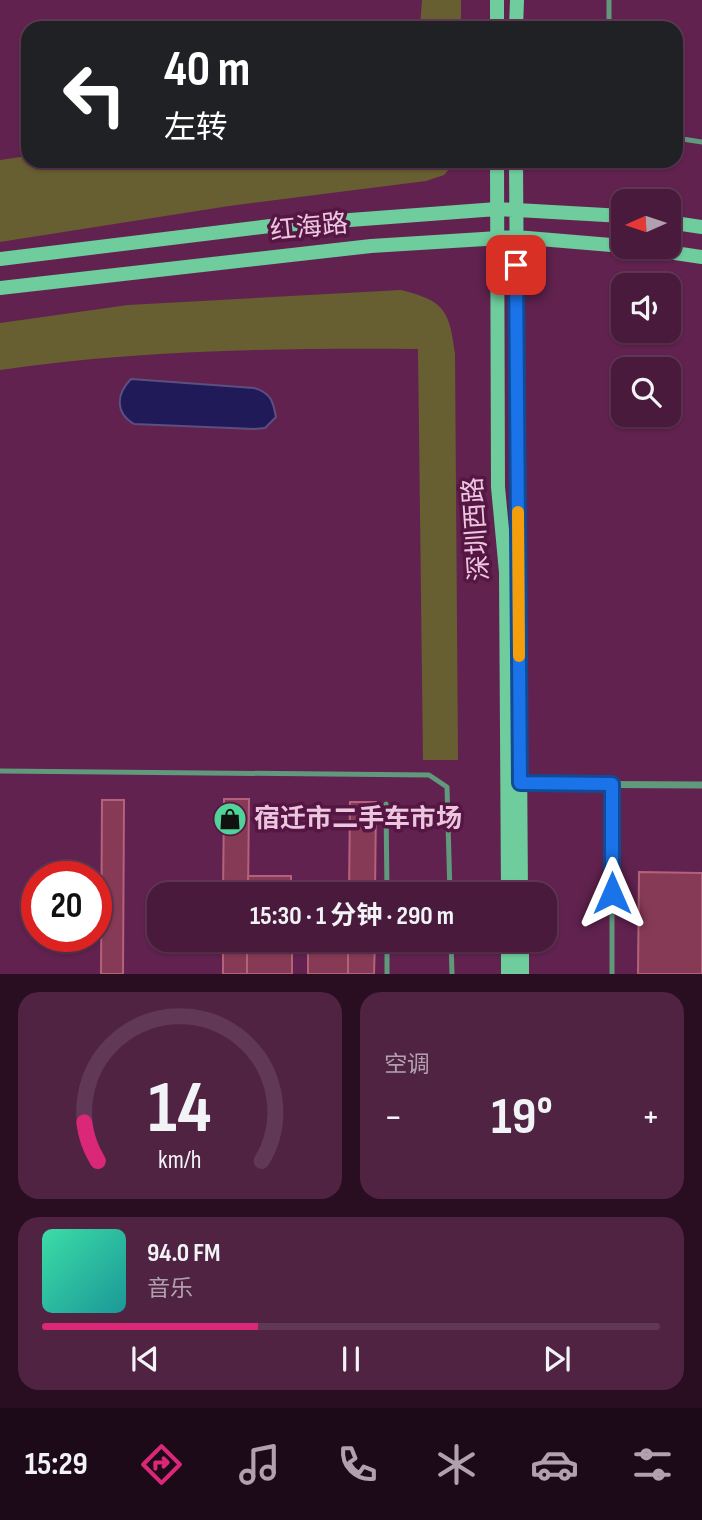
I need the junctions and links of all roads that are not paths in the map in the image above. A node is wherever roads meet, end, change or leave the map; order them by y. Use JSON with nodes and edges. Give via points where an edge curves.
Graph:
{"nodes":[{"id":1,"x":497,"y":0,"type":"edge"},
{"id":2,"x":517,"y":0,"type":"edge"},
{"id":3,"x":609,"y":0,"type":"edge"},
{"id":4,"x":497,"y":21,"type":"edge"},
{"id":5,"x":516,"y":21,"type":"edge"},
{"id":6,"x":609,"y":21,"type":"edge"},
{"id":7,"x":683,"y":139,"type":"edge"},
{"id":8,"x":702,"y":142,"type":"edge"},
{"id":9,"x":498,"y":168,"type":"edge"},
{"id":10,"x":516,"y":168,"type":"edge"},
{"id":11,"x":498,"y":209,"type":"junction"},
{"id":12,"x":516,"y":209,"type":"junction"},
{"id":13,"x":611,"y":215,"type":"edge"},
{"id":14,"x":681,"y":224,"type":"edge"},
{"id":15,"x":702,"y":228,"type":"edge"},
{"id":16,"x":516,"y":237,"type":"junction"},
{"id":17,"x":498,"y":238,"type":"junction"},
{"id":18,"x":611,"y":245,"type":"edge"},
{"id":19,"x":681,"y":254,"type":"edge"},
{"id":20,"x":702,"y":257,"type":"edge"},
{"id":21,"x":0,"y":258,"type":"edge"},
{"id":22,"x":0,"y":288,"type":"edge"},
{"id":23,"x":0,"y":771,"type":"edge"},
{"id":24,"x":520,"y":783,"type":"junction"},
{"id":25,"x":612,"y":784,"type":"junction"},
{"id":26,"x":702,"y":785,"type":"edge"},
{"id":27,"x":386,"y":804,"type":"dead end"},
{"id":28,"x":387,"y":882,"type":"edge"},
{"id":29,"x":450,"y":882,"type":"edge"},
{"id":30,"x":508,"y":882,"type":"edge"},
{"id":31,"x":521,"y":882,"type":"edge"},
{"id":32,"x":387,"y":952,"type":"edge"},
{"id":33,"x":451,"y":952,"type":"edge"},
{"id":34,"x":508,"y":952,"type":"edge"},
{"id":35,"x":522,"y":952,"type":"edge"},
{"id":36,"x":387,"y":974,"type":"edge"},
{"id":37,"x":452,"y":974,"type":"edge"},
{"id":38,"x":508,"y":974,"type":"edge"},
{"id":39,"x":522,"y":974,"type":"edge"},
{"id":40,"x":612,"y":974,"type":"edge"}],
"edges":[{"from":1,"to":4,"type":"street"},
{"from":2,"to":5,"type":"street"},
{"from":3,"to":6,"type":"lane"},
{"from":7,"to":8,"type":"lane"},
{"from":9,"to":11,"type":"street","name":"深圳西路"},
{"from":10,"to":12,"type":"street","name":"深圳西路"},
{"from":11,"to":12,"type":"street","name":"红海路"},
{"from":11,"to":17,"type":"street","name":"深圳西路"},
{"from":11,"to":21,"type":"street","name":"红海路","via":[[270,226]]},
{"from":12,"to":13,"type":"street","name":"红海路"},
{"from":12,"to":16,"type":"street","name":"深圳西路"},
{"from":14,"to":15,"type":"street"},
{"from":16,"to":17,"type":"street","name":"红海路"},
{"from":16,"to":18,"type":"street","name":"红海路"},
{"from":16,"to":24,"type":"street","name":"深圳西路"},
{"from":17,"to":22,"type":"street","name":"红海路","via":[[239,259]]},
{"from":17,"to":30,"type":"street","name":"深圳西路","via":[[498,487],[506,572]]},
{"from":19,"to":20,"type":"street"},
{"from":23,"to":29,"type":"lane","via":[[429,775],[447,787]]},
{"from":24,"to":25,"type":"street"},
{"from":24,"to":31,"type":"street","name":"深圳西路"},
{"from":25,"to":26,"type":"street"},
{"from":25,"to":40,"type":"lane"},
{"from":27,"to":28,"type":"lane"},
{"from":32,"to":36,"type":"lane"},
{"from":33,"to":37,"type":"lane"},
{"from":34,"to":38,"type":"street"},
{"from":35,"to":39,"type":"street"}]}
